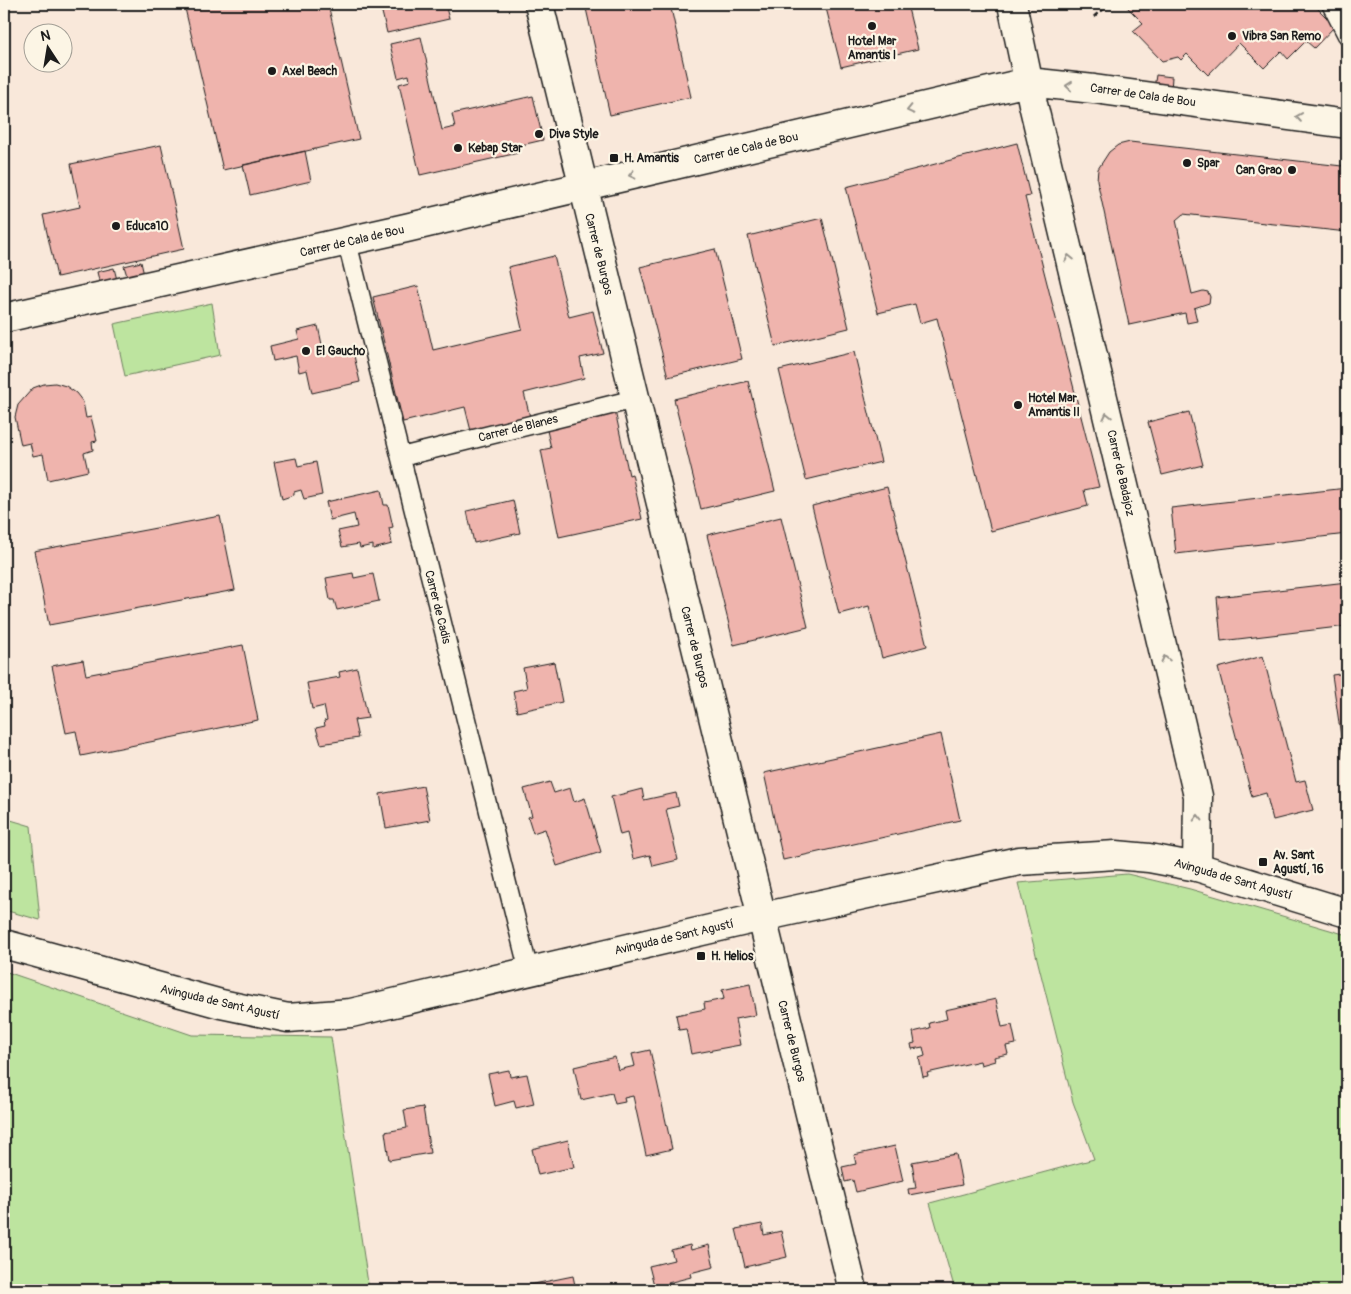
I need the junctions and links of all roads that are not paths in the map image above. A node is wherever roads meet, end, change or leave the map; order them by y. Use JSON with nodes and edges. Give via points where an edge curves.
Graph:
{"nodes":[{"id":1,"x":539,"y":4,"type":"edge"},
{"id":2,"x":1012,"y":4,"type":"edge"},
{"id":3,"x":1331,"y":4,"type":"edge"},
{"id":4,"x":1347,"y":35,"type":"edge"},
{"id":5,"x":1028,"y":82,"type":"junction"},
{"id":6,"x":1347,"y":124,"type":"edge"},
{"id":7,"x":582,"y":186,"type":"junction"},
{"id":8,"x":347,"y":242,"type":"junction"},
{"id":9,"x":4,"y":318,"type":"edge"},
{"id":10,"x":635,"y":399,"type":"junction"},
{"id":11,"x":401,"y":457,"type":"junction"},
{"id":12,"x":1197,"y":866,"type":"junction"},
{"id":13,"x":1347,"y":912,"type":"edge"},
{"id":14,"x":762,"y":917,"type":"junction"},
{"id":15,"x":4,"y":944,"type":"edge"},
{"id":16,"x":529,"y":972,"type":"junction"},
{"id":17,"x":853,"y":1290,"type":"edge"}],
"edges":[{"from":1,"to":7,"type":"street","name":"Carrer de Burgos"},
{"from":2,"to":5,"type":"street","name":"Carrer de Badajoz"},
{"from":3,"to":4,"type":"lane"},
{"from":6,"to":5,"type":"street","name":"Carrer de Cala de Bou","one_way":true,"via":[[1094,88]]},
{"from":5,"to":7,"type":"street","name":"Carrer de Cala de Bou","one_way":true},
{"from":12,"to":5,"type":"street","name":"Carrer de Badajoz","one_way":true,"via":[[1198,796]]},
{"from":7,"to":8,"type":"street","name":"Carrer de Cala de Bou"},
{"from":7,"to":10,"type":"street","name":"Carrer de Burgos"},
{"from":8,"to":9,"type":"street","name":"Carrer de Cala de Bou"},
{"from":8,"to":11,"type":"lane","name":"Carrer de Cadis"},
{"from":10,"to":11,"type":"lane","name":"Carrer de Blanes"},
{"from":10,"to":14,"type":"street","name":"Carrer de Burgos"},
{"from":11,"to":16,"type":"lane","name":"Carrer de Cadis"},
{"from":12,"to":13,"type":"street","name":"Avinguda de Sant Agustí"},
{"from":12,"to":14,"type":"street","name":"Avinguda de Sant Agustí","via":[[1116,855],[1018,860]]},
{"from":14,"to":16,"type":"street","name":"Avinguda de Sant Agustí"},
{"from":14,"to":17,"type":"street","name":"Carrer de Burgos"},
{"from":15,"to":16,"type":"street","name":"Avinguda de Sant Agustí","via":[[221,1004],[288,1018],[351,1013]]}]}
